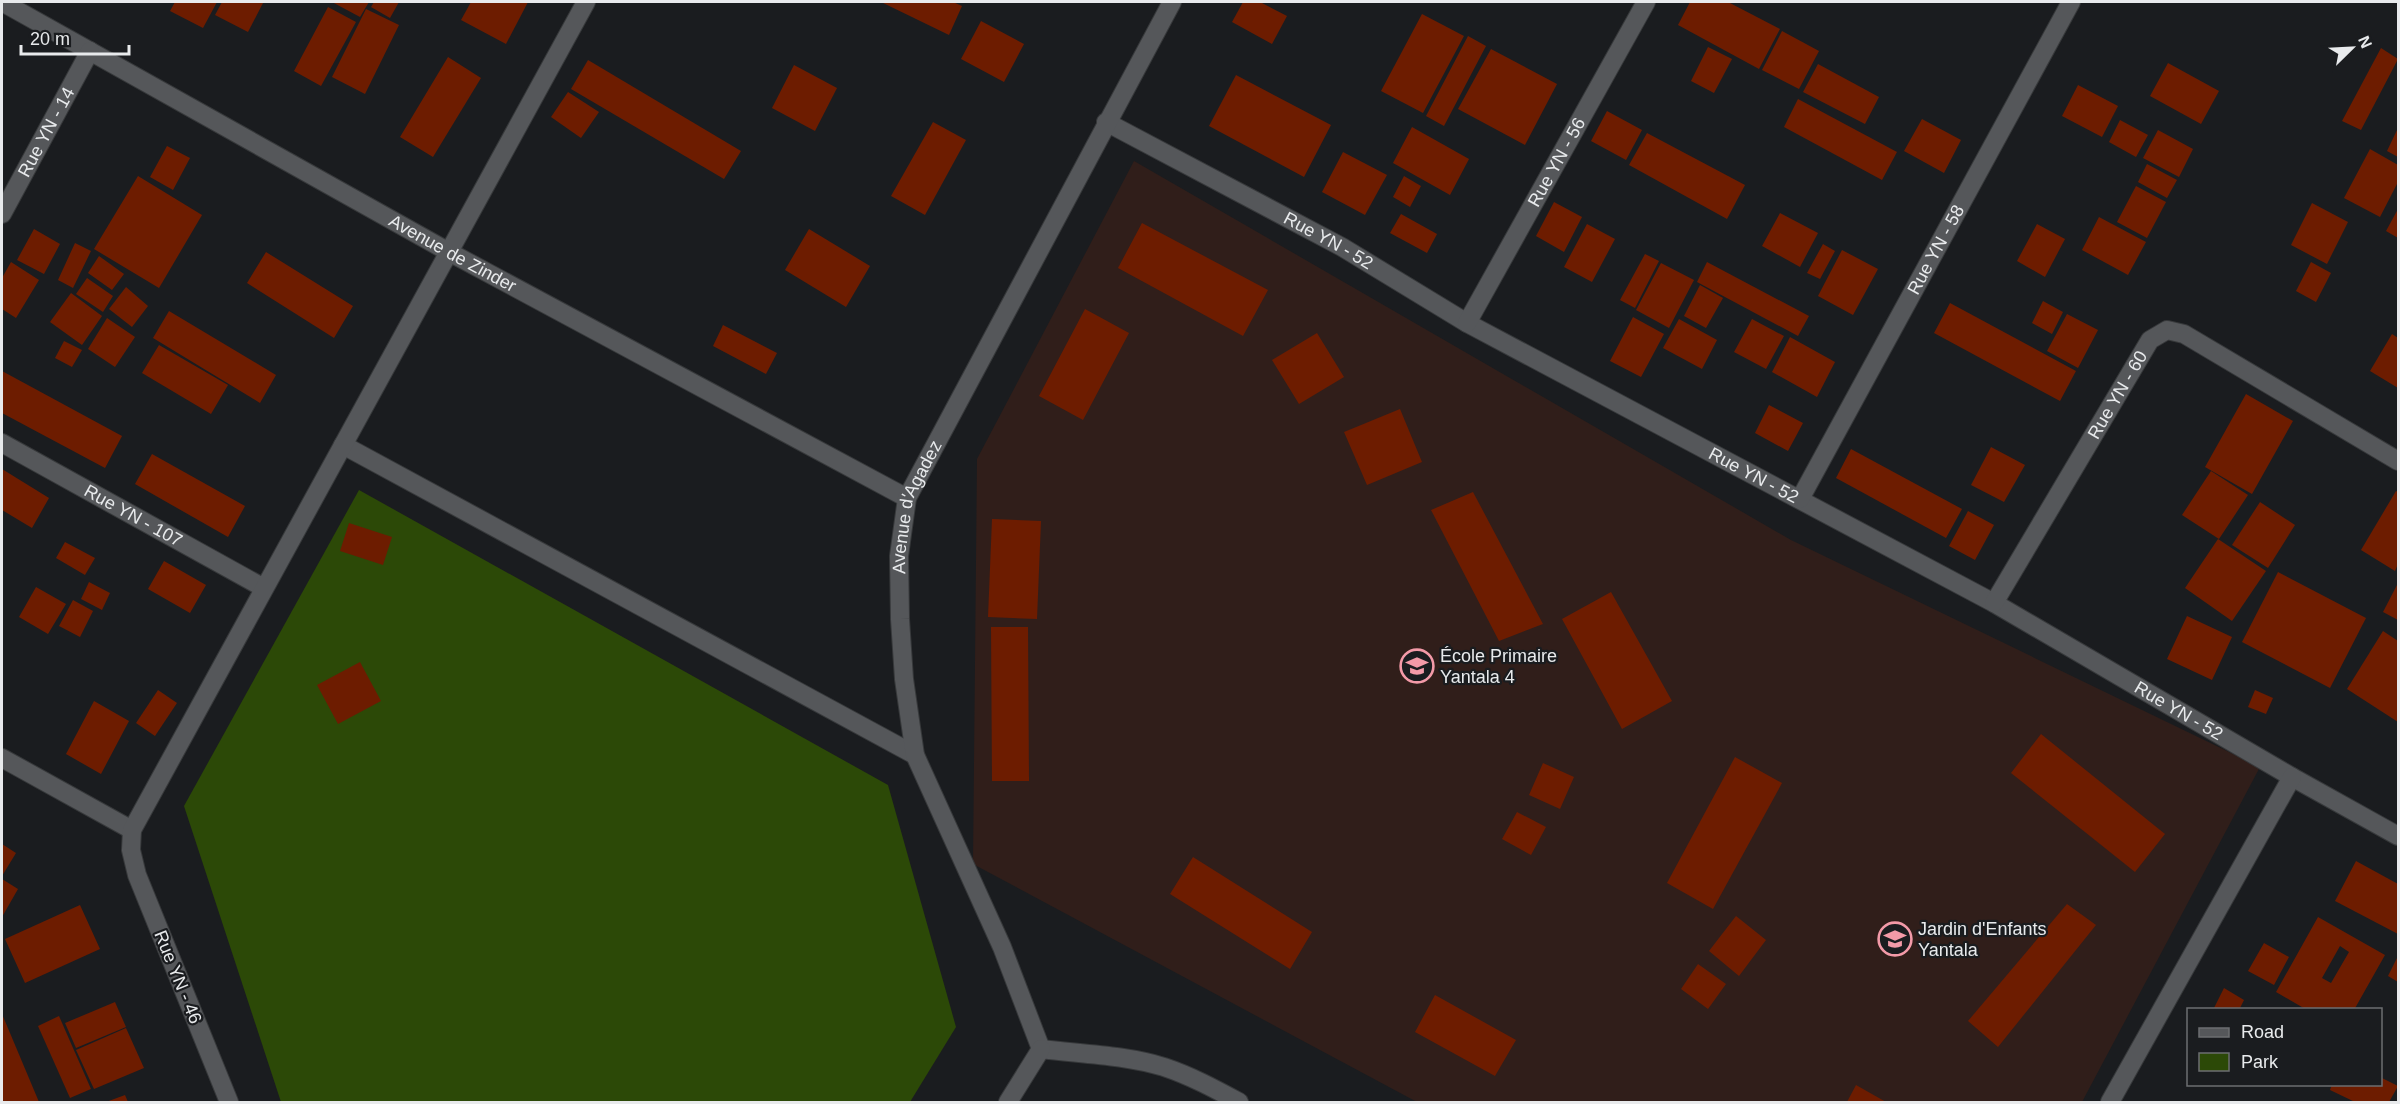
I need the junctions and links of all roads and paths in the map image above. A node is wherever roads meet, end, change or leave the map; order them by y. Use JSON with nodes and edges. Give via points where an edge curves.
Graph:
{"nodes":[{"id":1,"x":2,"y":2,"type":"edge"},
{"id":2,"x":586,"y":2,"type":"edge"},
{"id":3,"x":1172,"y":2,"type":"edge"},
{"id":4,"x":1646,"y":2,"type":"edge"},
{"id":5,"x":2071,"y":2,"type":"edge"},
{"id":6,"x":90,"y":51,"type":"junction"},
{"id":7,"x":1107,"y":122,"type":"junction"},
{"id":8,"x":2,"y":214,"type":"edge"},
{"id":9,"x":449,"y":252,"type":"junction"},
{"id":10,"x":1467,"y":323,"type":"junction"},
{"id":11,"x":2,"y":443,"type":"edge"},
{"id":12,"x":343,"y":445,"type":"junction"},
{"id":13,"x":2398,"y":460,"type":"edge"},
{"id":14,"x":907,"y":498,"type":"junction"},
{"id":15,"x":1800,"y":499,"type":"junction"},
{"id":16,"x":264,"y":588,"type":"junction"},
{"id":17,"x":1994,"y":603,"type":"junction"},
{"id":18,"x":915,"y":755,"type":"junction"},
{"id":19,"x":2,"y":758,"type":"edge"},
{"id":20,"x":2292,"y":777,"type":"junction"},
{"id":21,"x":132,"y":830,"type":"junction"},
{"id":22,"x":2398,"y":836,"type":"edge"},
{"id":23,"x":1041,"y":1049,"type":"junction"},
{"id":24,"x":229,"y":1102,"type":"edge"},
{"id":25,"x":1008,"y":1102,"type":"edge"},
{"id":26,"x":1239,"y":1102,"type":"edge"},
{"id":27,"x":2110,"y":1102,"type":"edge"}],
"edges":[{"from":1,"to":6,"type":"street","name":"Avenue de Zinder"},
{"from":2,"to":9,"type":"street"},
{"from":3,"to":7,"type":"street","name":"Avenue d'Agadez"},
{"from":4,"to":10,"type":"street","name":"Rue YN - 56"},
{"from":5,"to":15,"type":"street","name":"Rue YN - 58"},
{"from":6,"to":8,"type":"street","name":"Rue YN - 14"},
{"from":6,"to":9,"type":"street","name":"Avenue de Zinder"},
{"from":7,"to":10,"type":"street","name":"Rue YN - 52","via":[[1342,247]]},
{"from":7,"to":14,"type":"street","name":"Avenue d'Agadez"},
{"from":9,"to":12,"type":"street"},
{"from":9,"to":14,"type":"street","name":"Avenue de Zinder"},
{"from":10,"to":15,"type":"street","name":"Rue YN - 52"},
{"from":11,"to":16,"type":"street","name":"Rue YN - 107"},
{"from":12,"to":16,"type":"street"},
{"from":12,"to":18,"type":"street"},
{"from":13,"to":17,"type":"street","name":"Rue YN - 60","via":[[2184,334],[2167,330],[2150,340]]},
{"from":14,"to":18,"type":"street","name":"Avenue d'Agadez","via":[[899,555],[900,619]]},
{"from":15,"to":17,"type":"street","name":"Rue YN - 52"},
{"from":16,"to":21,"type":"street"},
{"from":17,"to":20,"type":"street","name":"Rue YN - 52"},
{"from":18,"to":23,"type":"street","name":"Avenue d'Agadez","via":[[1002,947]]},
{"from":19,"to":21,"type":"street"},
{"from":20,"to":22,"type":"street","name":"Rue YN - 52"},
{"from":20,"to":27,"type":"street"},
{"from":21,"to":24,"type":"street","name":"Rue YN - 46","via":[[130,850],[137,875]]},
{"from":23,"to":25,"type":"street"},
{"from":23,"to":26,"type":"street","via":[[1163,1067]]}]}
